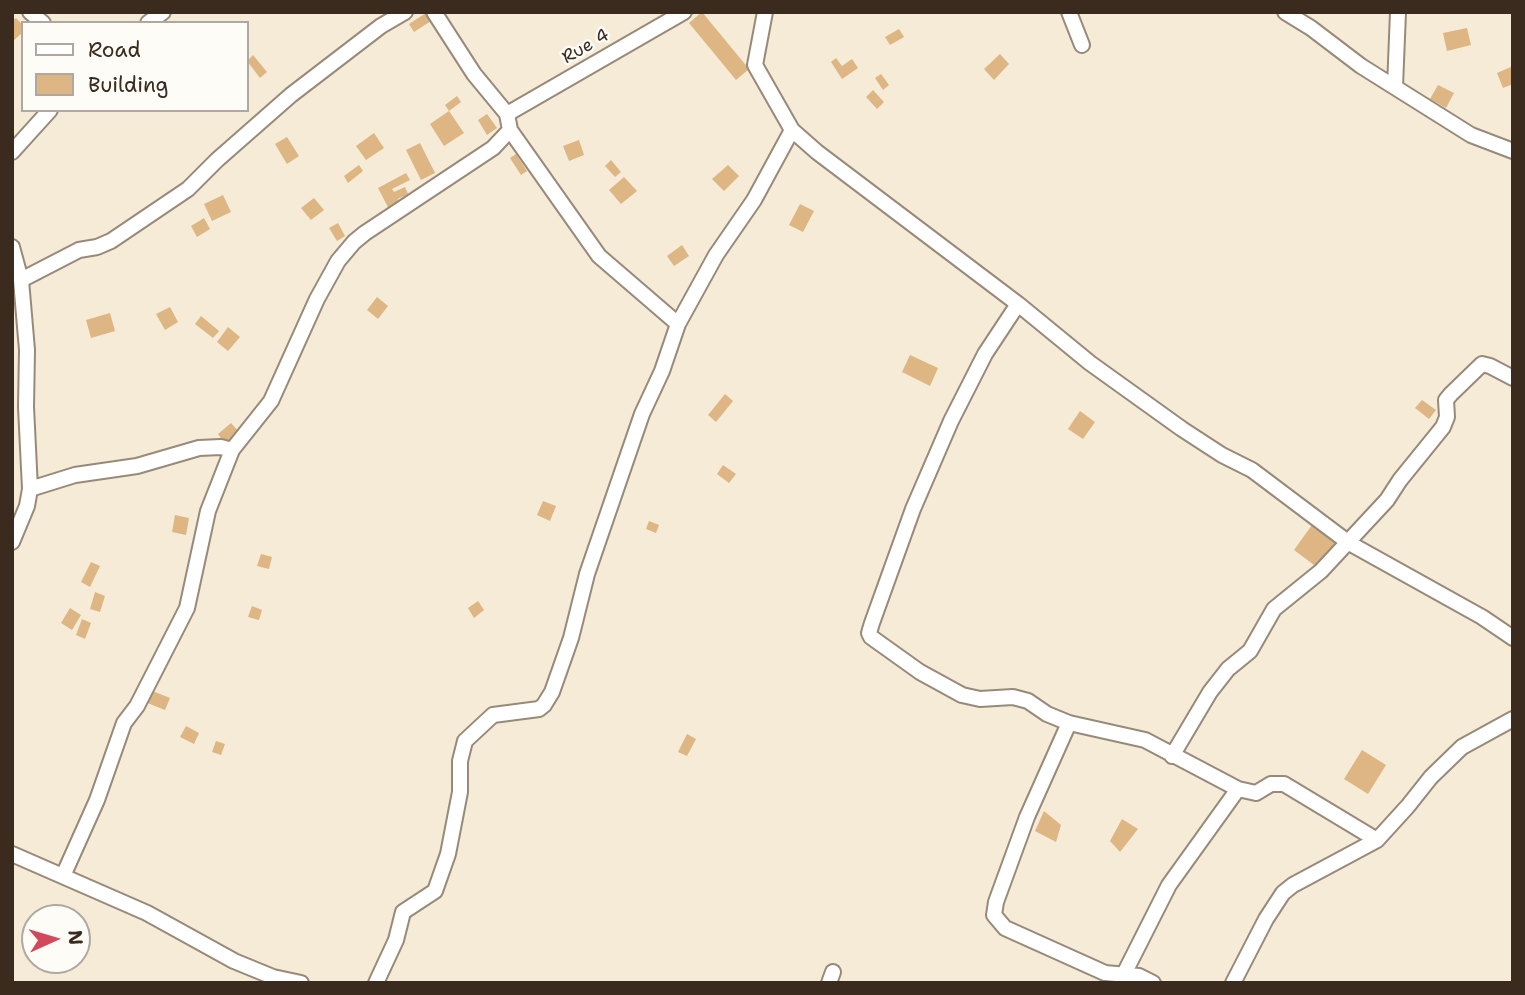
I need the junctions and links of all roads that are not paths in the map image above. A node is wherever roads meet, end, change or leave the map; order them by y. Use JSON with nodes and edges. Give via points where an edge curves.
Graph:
{"nodes":[{"id":1,"x":405,"y":12,"type":"edge"},
{"id":2,"x":434,"y":12,"type":"edge"},
{"id":3,"x":684,"y":12,"type":"edge"},
{"id":4,"x":765,"y":12,"type":"edge"},
{"id":5,"x":1069,"y":12,"type":"edge"},
{"id":6,"x":1285,"y":12,"type":"edge"},
{"id":7,"x":1398,"y":12,"type":"edge"},
{"id":8,"x":1082,"y":45,"type":"dead end"},
{"id":9,"x":1395,"y":87,"type":"junction"},
{"id":10,"x":48,"y":112,"type":"edge"},
{"id":11,"x":507,"y":114,"type":"junction"},
{"id":12,"x":792,"y":130,"type":"junction"},
{"id":13,"x":510,"y":131,"type":"junction"},
{"id":14,"x":1513,"y":151,"type":"edge"},
{"id":15,"x":12,"y":152,"type":"edge"},
{"id":16,"x":12,"y":247,"type":"edge"},
{"id":17,"x":21,"y":280,"type":"junction"},
{"id":18,"x":1018,"y":304,"type":"junction"},
{"id":19,"x":678,"y":324,"type":"junction"},
{"id":20,"x":1513,"y":378,"type":"edge"},
{"id":21,"x":232,"y":450,"type":"junction"},
{"id":22,"x":30,"y":489,"type":"junction"},
{"id":23,"x":12,"y":542,"type":"edge"},
{"id":24,"x":1349,"y":542,"type":"junction"},
{"id":25,"x":1513,"y":638,"type":"edge"},
{"id":26,"x":1513,"y":719,"type":"edge"},
{"id":27,"x":1069,"y":723,"type":"junction"},
{"id":28,"x":1172,"y":756,"type":"junction"},
{"id":29,"x":1238,"y":789,"type":"junction"},
{"id":30,"x":1377,"y":840,"type":"junction"},
{"id":31,"x":12,"y":853,"type":"edge"},
{"id":32,"x":63,"y":876,"type":"junction"},
{"id":33,"x":1124,"y":974,"type":"junction"},
{"id":34,"x":301,"y":983,"type":"edge"},
{"id":35,"x":376,"y":983,"type":"edge"},
{"id":36,"x":1153,"y":983,"type":"edge"},
{"id":37,"x":1233,"y":983,"type":"edge"}],
"edges":[{"from":1,"to":17,"type":"street","via":[[290,95],[188,189],[111,241],[79,250]]},
{"from":2,"to":11,"type":"street","via":[[474,74]]},
{"from":3,"to":11,"type":"street","name":"Rue 4"},
{"from":4,"to":12,"type":"street","via":[[755,65]]},
{"from":5,"to":8,"type":"street"},
{"from":6,"to":9,"type":"street"},
{"from":7,"to":9,"type":"street"},
{"from":9,"to":14,"type":"street","via":[[1471,135]]},
{"from":10,"to":15,"type":"street"},
{"from":11,"to":13,"type":"street"},
{"from":12,"to":18,"type":"street","via":[[842,173]]},
{"from":12,"to":19,"type":"street"},
{"from":13,"to":19,"type":"street","via":[[599,256]]},
{"from":13,"to":21,"type":"street","via":[[499,144],[354,242],[317,299],[271,401]]},
{"from":16,"to":17,"type":"street"},
{"from":17,"to":22,"type":"street"},
{"from":18,"to":24,"type":"street","via":[[1090,363]]},
{"from":18,"to":27,"type":"street","via":[[985,354],[951,421],[913,509],[869,633],[920,672],[962,695],[1013,697]]},
{"from":19,"to":35,"type":"street","via":[[587,574],[552,692],[538,709],[493,715],[465,741],[449,854],[435,891],[403,912]]},
{"from":20,"to":24,"type":"street","via":[[1482,364],[1451,394],[1443,427]]},
{"from":21,"to":22,"type":"street","via":[[199,448]]},
{"from":21,"to":32,"type":"street","via":[[208,511],[190,600],[124,723]]},
{"from":22,"to":23,"type":"street"},
{"from":24,"to":25,"type":"street"},
{"from":24,"to":28,"type":"street","via":[[1274,609],[1250,651],[1210,692]]},
{"from":26,"to":30,"type":"street","via":[[1462,747]]},
{"from":27,"to":28,"type":"street","via":[[1145,740]]},
{"from":27,"to":33,"type":"street","via":[[1027,817],[994,915],[1005,928],[1105,973]]},
{"from":28,"to":29,"type":"street"},
{"from":29,"to":30,"type":"street","via":[[1256,793],[1271,784],[1284,784]]},
{"from":29,"to":33,"type":"street","via":[[1169,885]]},
{"from":30,"to":37,"type":"street","via":[[1283,893]]},
{"from":31,"to":32,"type":"street"},
{"from":32,"to":34,"type":"street","via":[[147,913],[234,961]]},
{"from":33,"to":36,"type":"street"}]}
